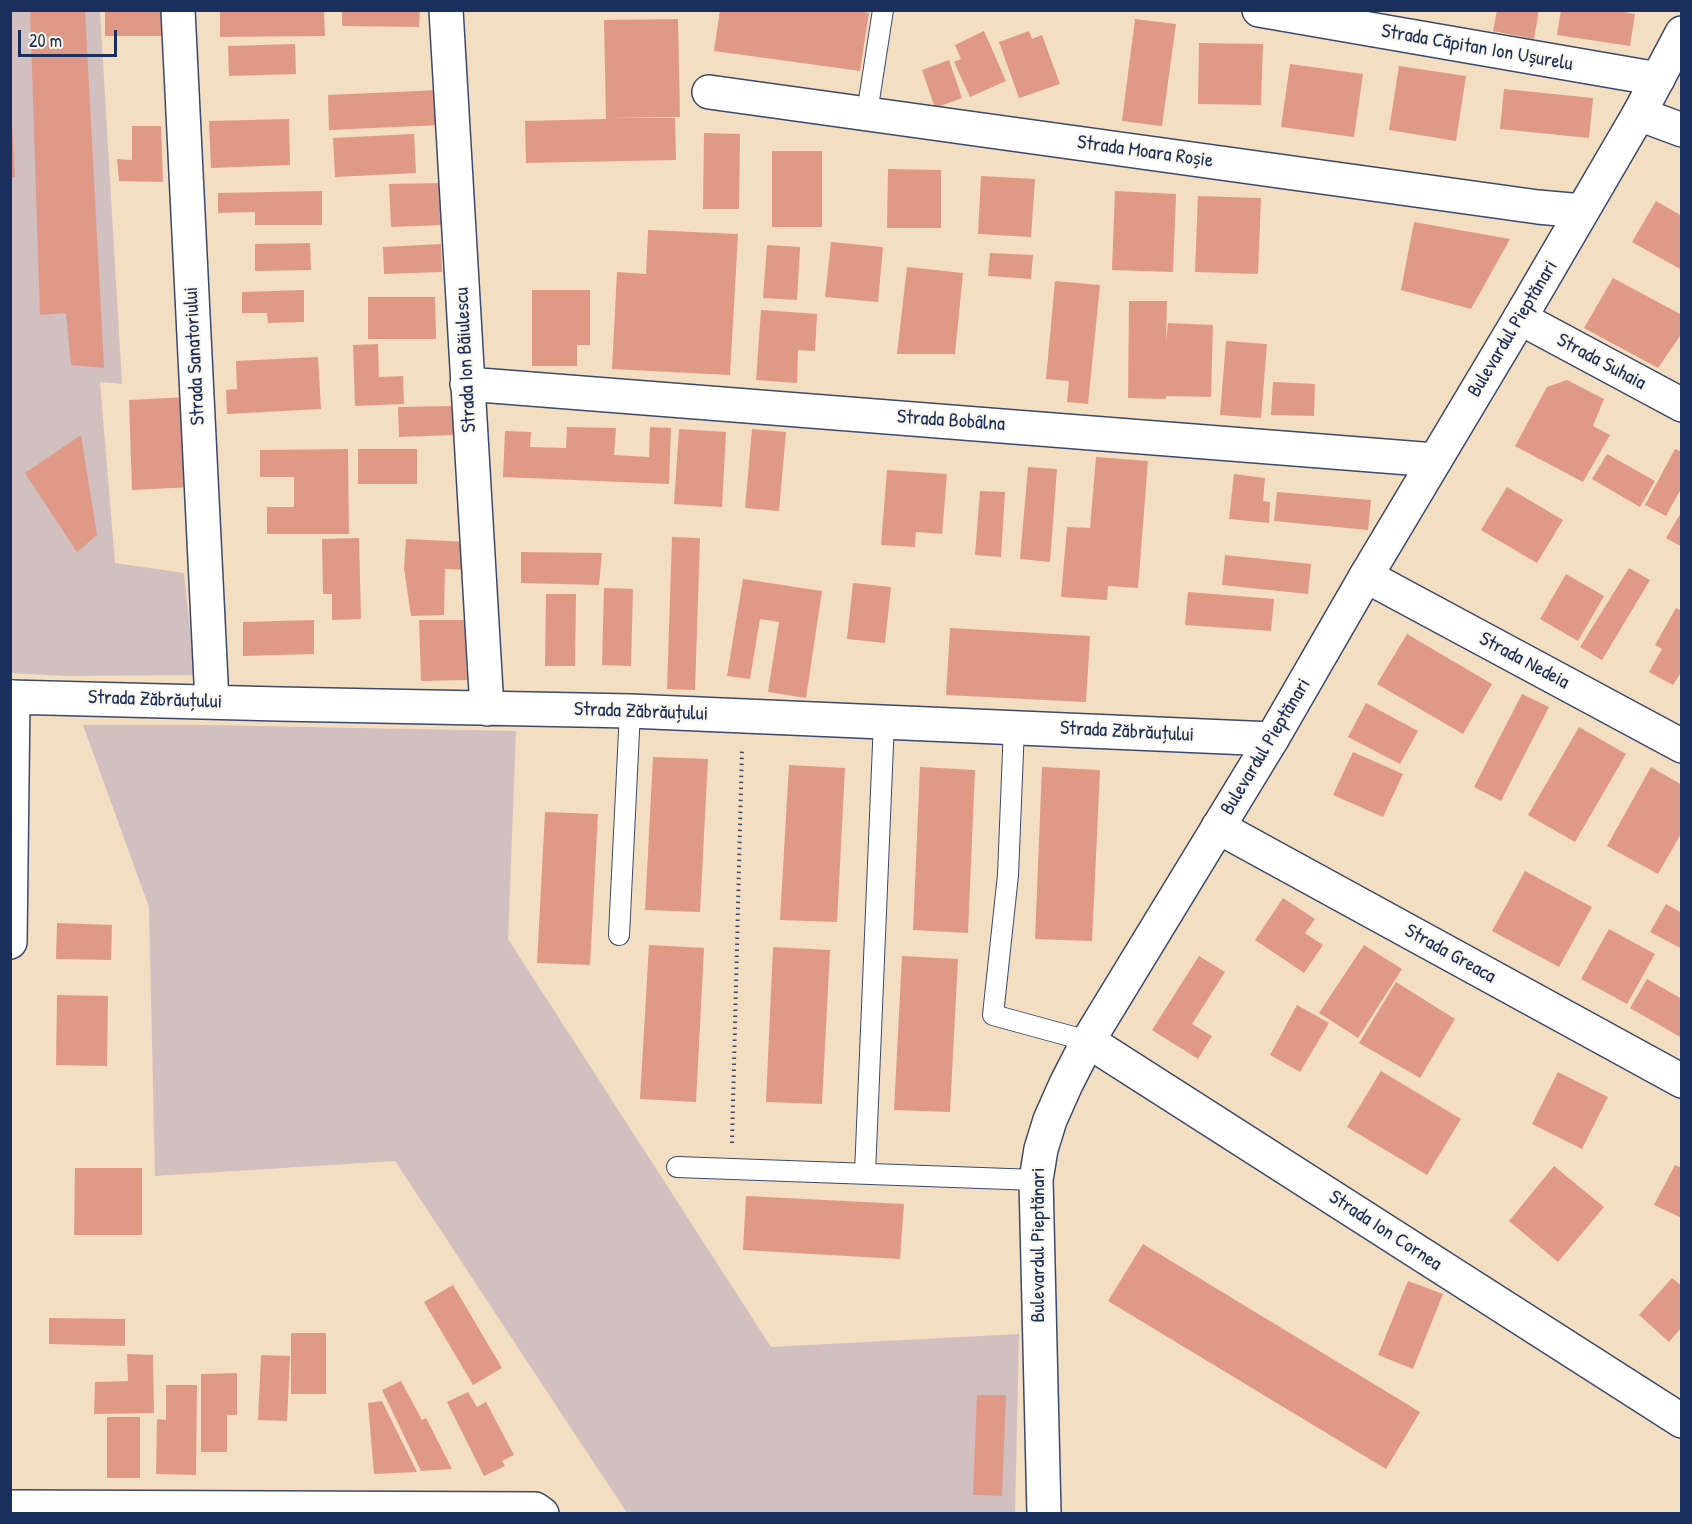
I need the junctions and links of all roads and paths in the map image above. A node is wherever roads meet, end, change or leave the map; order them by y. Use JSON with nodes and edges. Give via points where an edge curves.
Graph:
{"nodes":[{"id":1,"x":178,"y":10,"type":"edge"},
{"id":2,"x":446,"y":10,"type":"edge"},
{"id":3,"x":883,"y":10,"type":"edge"},
{"id":4,"x":1259,"y":10,"type":"edge"},
{"id":5,"x":1682,"y":33,"type":"edge"},
{"id":6,"x":1658,"y":79,"type":"junction"},
{"id":7,"x":709,"y":92,"type":"dead end"},
{"id":8,"x":867,"y":113,"type":"junction"},
{"id":9,"x":1640,"y":114,"type":"junction"},
{"id":10,"x":1682,"y":130,"type":"edge"},
{"id":11,"x":1582,"y":211,"type":"junction"},
{"id":12,"x":1520,"y":318,"type":"junction"},
{"id":13,"x":467,"y":384,"type":"junction"},
{"id":14,"x":1682,"y":405,"type":"edge"},
{"id":15,"x":1435,"y":460,"type":"junction"},
{"id":16,"x":1366,"y":576,"type":"junction"},
{"id":17,"x":12,"y":697,"type":"edge"},
{"id":18,"x":212,"y":702,"type":"junction"},
{"id":19,"x":487,"y":709,"type":"junction"},
{"id":20,"x":630,"y":711,"type":"junction"},
{"id":21,"x":743,"y":715,"type":"junction"},
{"id":22,"x":884,"y":722,"type":"junction"},
{"id":23,"x":1014,"y":727,"type":"junction"},
{"id":24,"x":1272,"y":739,"type":"junction"},
{"id":25,"x":1682,"y":746,"type":"edge"},
{"id":26,"x":1218,"y":827,"type":"junction"},
{"id":27,"x":619,"y":936,"type":"dead end"},
{"id":28,"x":10,"y":942,"type":"edge"},
{"id":29,"x":1088,"y":1041,"type":"junction"},
{"id":30,"x":1682,"y":1081,"type":"edge"},
{"id":31,"x":677,"y":1167,"type":"dead end"},
{"id":32,"x":731,"y":1169,"type":"junction"},
{"id":33,"x":865,"y":1173,"type":"junction"},
{"id":34,"x":1036,"y":1180,"type":"junction"},
{"id":35,"x":1682,"y":1421,"type":"edge"},
{"id":36,"x":10,"y":1508,"type":"edge"},
{"id":37,"x":538,"y":1511,"type":"edge"},
{"id":38,"x":1044,"y":1514,"type":"edge"}],
"edges":[{"from":1,"to":18,"type":"street","name":"Strada Sanatoriului"},
{"from":2,"to":13,"type":"street","name":"Strada Ion Băiulescu"},
{"from":3,"to":8,"type":"lane"},
{"from":4,"to":6,"type":"street","name":"Strada Căpitan Ion Ușurelu"},
{"from":5,"to":6,"type":"street","name":"Bulevardul Pieptănari"},
{"from":6,"to":9,"type":"street","name":"Bulevardul Pieptănari"},
{"from":7,"to":8,"type":"street","name":"Strada Moara Roșie"},
{"from":8,"to":11,"type":"street","name":"Strada Moara Roșie"},
{"from":9,"to":10,"type":"street"},
{"from":9,"to":11,"type":"street","name":"Bulevardul Pieptănari"},
{"from":11,"to":12,"type":"street","name":"Bulevardul Pieptănari"},
{"from":12,"to":14,"type":"street","name":"Strada Suhaia"},
{"from":12,"to":15,"type":"street","name":"Bulevardul Pieptănari"},
{"from":13,"to":15,"type":"street","name":"Strada Bobâlna"},
{"from":13,"to":19,"type":"street","name":"Strada Ion Băiulescu"},
{"from":15,"to":16,"type":"street","name":"Bulevardul Pieptănari"},
{"from":16,"to":24,"type":"street","name":"Bulevardul Pieptănari"},
{"from":16,"to":25,"type":"street","name":"Strada Nedeia"},
{"from":17,"to":18,"type":"street","name":"Strada Zăbrăuțului"},
{"from":17,"to":28,"type":"street"},
{"from":18,"to":19,"type":"street","name":"Strada Zăbrăuțului"},
{"from":19,"to":20,"type":"street","name":"Strada Zăbrăuțului"},
{"from":20,"to":21,"type":"street","name":"Strada Zăbrăuțului"},
{"from":20,"to":27,"type":"lane"},
{"from":21,"to":22,"type":"street","name":"Strada Zăbrăuțului"},
{"from":21,"to":32,"type":"path"},
{"from":22,"to":23,"type":"street","name":"Strada Zăbrăuțului"},
{"from":22,"to":33,"type":"lane"},
{"from":23,"to":24,"type":"street","name":"Strada Zăbrăuțului"},
{"from":23,"to":29,"type":"lane","via":[[1008,875],[993,1015]]},
{"from":24,"to":26,"type":"street","name":"Bulevardul Pieptănari"},
{"from":26,"to":29,"type":"street","name":"Bulevardul Pieptănari"},
{"from":26,"to":30,"type":"street","name":"Strada Greaca"},
{"from":29,"to":34,"type":"street","name":"Bulevardul Pieptănari","via":[[1050,1120]]},
{"from":29,"to":35,"type":"street","name":"Strada Ion Cornea"},
{"from":31,"to":32,"type":"lane"},
{"from":32,"to":33,"type":"lane"},
{"from":33,"to":34,"type":"lane"},
{"from":34,"to":38,"type":"street","name":"Bulevardul Pieptănari"},
{"from":36,"to":37,"type":"street"}]}
